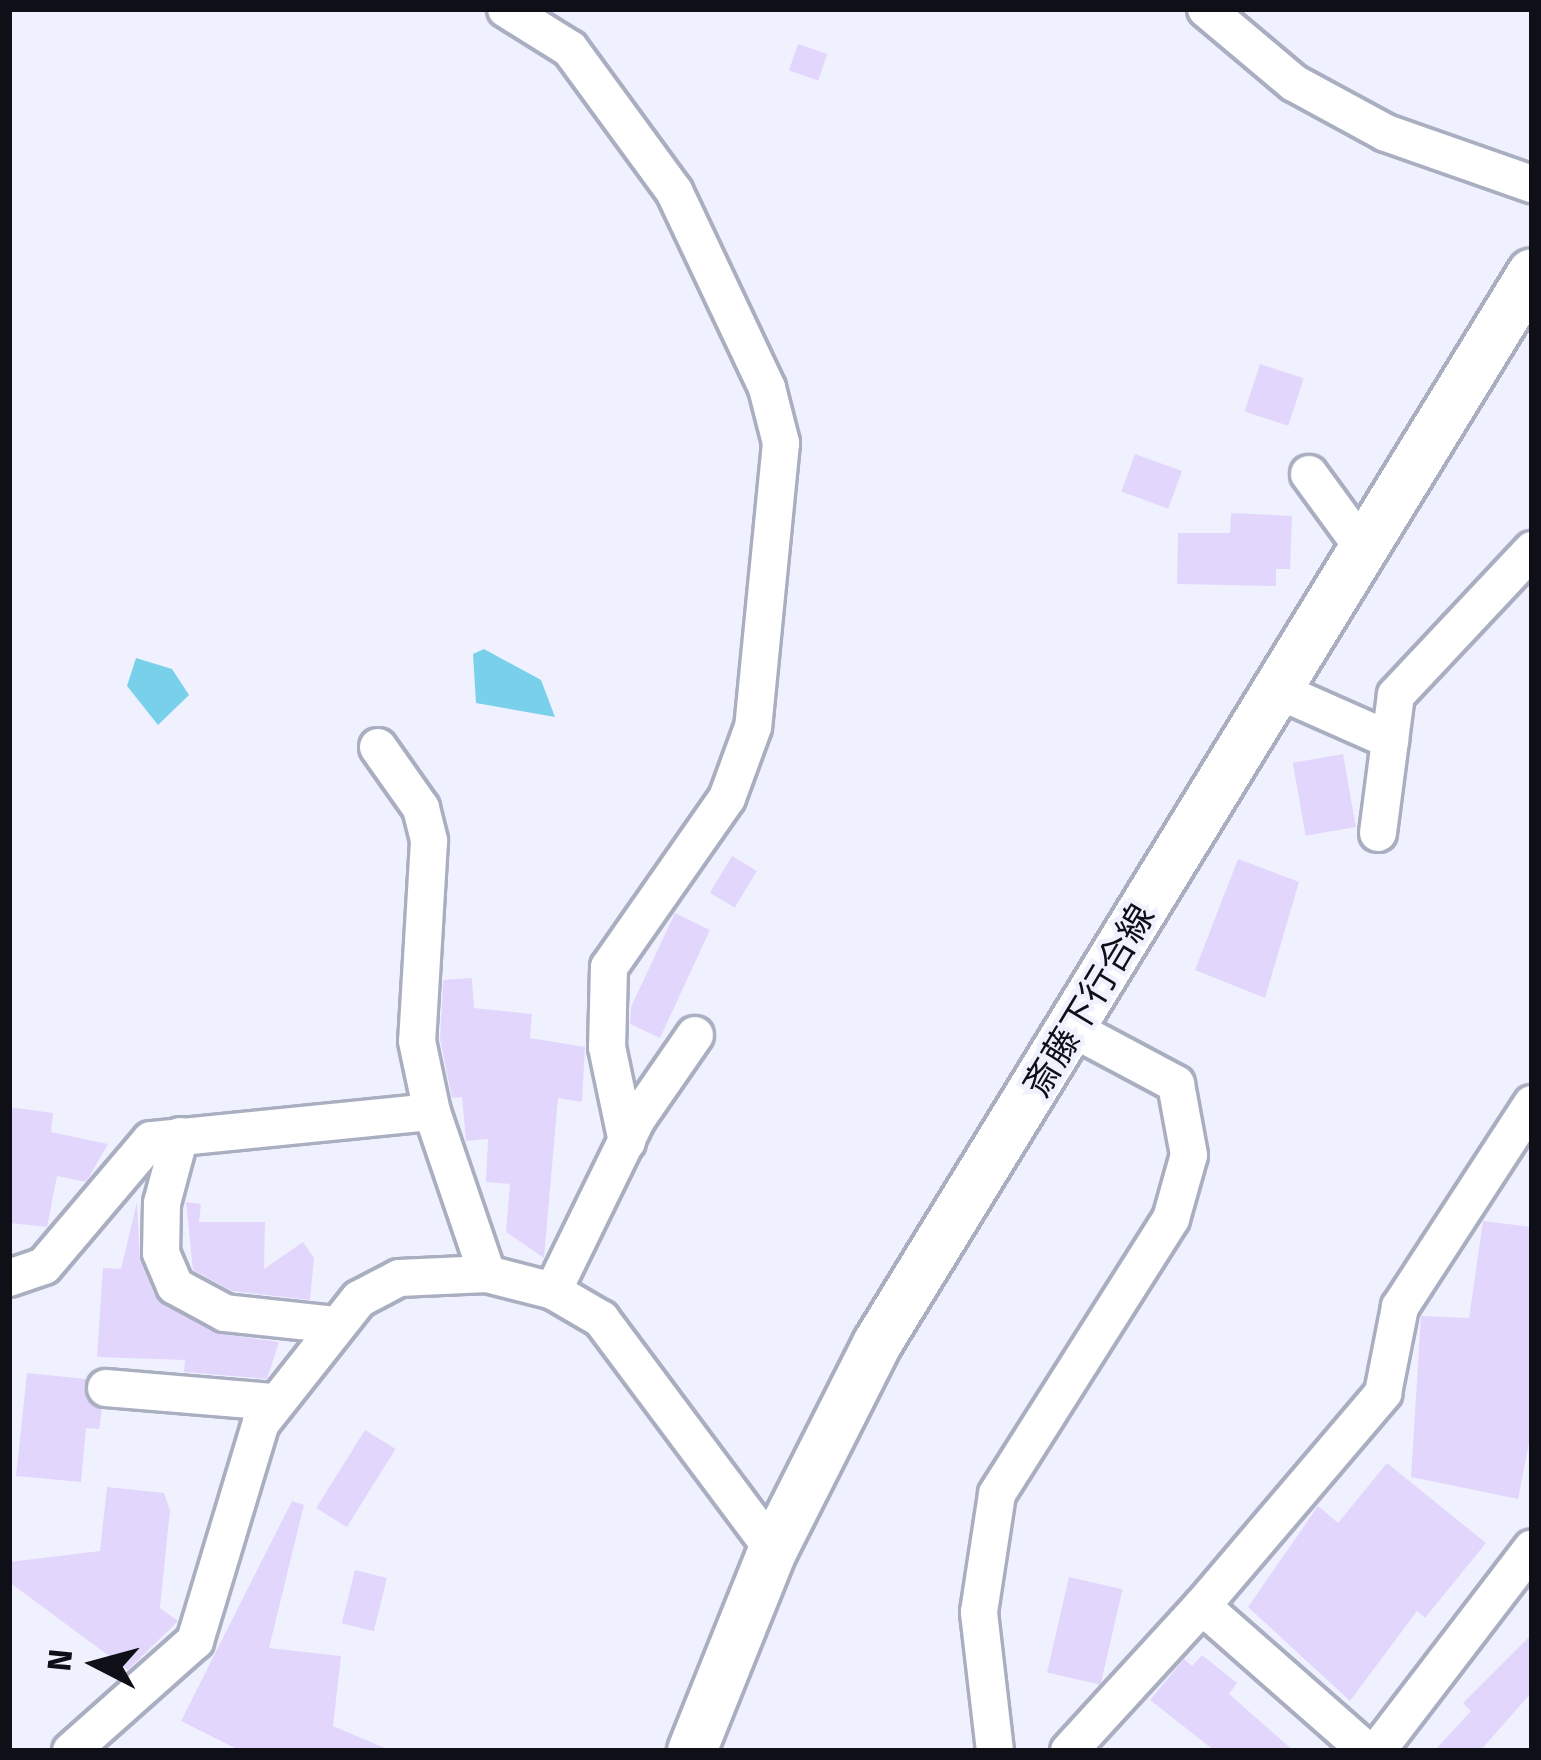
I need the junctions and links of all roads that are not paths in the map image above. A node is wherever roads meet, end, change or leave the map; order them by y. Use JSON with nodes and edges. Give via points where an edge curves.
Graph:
{"nodes":[{"id":1,"x":506,"y":9,"type":"edge"},
{"id":2,"x":1206,"y":9,"type":"edge"},
{"id":3,"x":1532,"y":184,"type":"edge"},
{"id":4,"x":1532,"y":273,"type":"edge"},
{"id":5,"x":1309,"y":474,"type":"dead end"},
{"id":6,"x":1363,"y":548,"type":"junction"},
{"id":7,"x":1532,"y":550,"type":"edge"},
{"id":8,"x":1277,"y":690,"type":"junction"},
{"id":9,"x":1390,"y":740,"type":"junction"},
{"id":10,"x":378,"y":747,"type":"dead end"},
{"id":11,"x":1378,"y":833,"type":"dead end"},
{"id":12,"x":1073,"y":1029,"type":"junction"},
{"id":13,"x":695,"y":1035,"type":"dead end"},
{"id":14,"x":1532,"y":1104,"type":"edge"},
{"id":15,"x":432,"y":1112,"type":"junction"},
{"id":16,"x":180,"y":1136,"type":"junction"},
{"id":17,"x":627,"y":1142,"type":"junction"},
{"id":18,"x":487,"y":1274,"type":"junction"},
{"id":19,"x":9,"y":1278,"type":"edge"},
{"id":20,"x":553,"y":1292,"type":"junction"},
{"id":21,"x":334,"y":1325,"type":"junction"},
{"id":22,"x":106,"y":1388,"type":"dead end"},
{"id":23,"x":274,"y":1402,"type":"junction"},
{"id":24,"x":1532,"y":1548,"type":"edge"},
{"id":25,"x":773,"y":1550,"type":"junction"},
{"id":26,"x":1202,"y":1606,"type":"junction"},
{"id":27,"x":71,"y":1751,"type":"edge"},
{"id":28,"x":692,"y":1751,"type":"edge"},
{"id":29,"x":995,"y":1751,"type":"edge"},
{"id":30,"x":1070,"y":1751,"type":"edge"},
{"id":31,"x":1366,"y":1751,"type":"edge"},
{"id":32,"x":1377,"y":1751,"type":"edge"}],
"edges":[{"from":1,"to":17,"type":"street","via":[[570,49],[674,191],[767,388],[781,443],[753,727],[727,798],[609,967],[607,1047]]},
{"from":2,"to":3,"type":"street","via":[[1294,83],[1386,133]]},
{"from":4,"to":6,"type":"main road","name":"斎藤下行合線"},
{"from":5,"to":6,"type":"street"},
{"from":6,"to":8,"type":"main road","name":"斎藤下行合線"},
{"from":7,"to":9,"type":"street","via":[[1396,694]]},
{"from":8,"to":9,"type":"street"},
{"from":8,"to":12,"type":"main road","name":"斎藤下行合線"},
{"from":9,"to":11,"type":"street"},
{"from":10,"to":15,"type":"street","via":[[421,808],[429,841],[417,1041]]},
{"from":12,"to":25,"type":"main road","name":"斎藤下行合線","via":[[877,1344]]},
{"from":12,"to":29,"type":"street","via":[[1176,1084],[1189,1155],[1171,1219],[997,1494],[979,1612]]},
{"from":13,"to":17,"type":"street"},
{"from":14,"to":26,"type":"street","via":[[1400,1307],[1384,1393]]},
{"from":15,"to":16,"type":"street"},
{"from":15,"to":18,"type":"street"},
{"from":16,"to":19,"type":"street","via":[[151,1140],[44,1266]]},
{"from":16,"to":21,"type":"street","via":[[162,1203],[161,1253],[175,1286],[225,1313]]},
{"from":17,"to":20,"type":"street"},
{"from":18,"to":20,"type":"street"},
{"from":18,"to":21,"type":"street","via":[[399,1278]]},
{"from":20,"to":25,"type":"street","via":[[602,1319]]},
{"from":21,"to":23,"type":"street"},
{"from":22,"to":23,"type":"street"},
{"from":23,"to":27,"type":"street","via":[[232,1498],[195,1641]]},
{"from":24,"to":32,"type":"street"},
{"from":25,"to":28,"type":"main road","name":"斎藤下行合線"},
{"from":26,"to":30,"type":"street"},
{"from":26,"to":31,"type":"street"}]}
